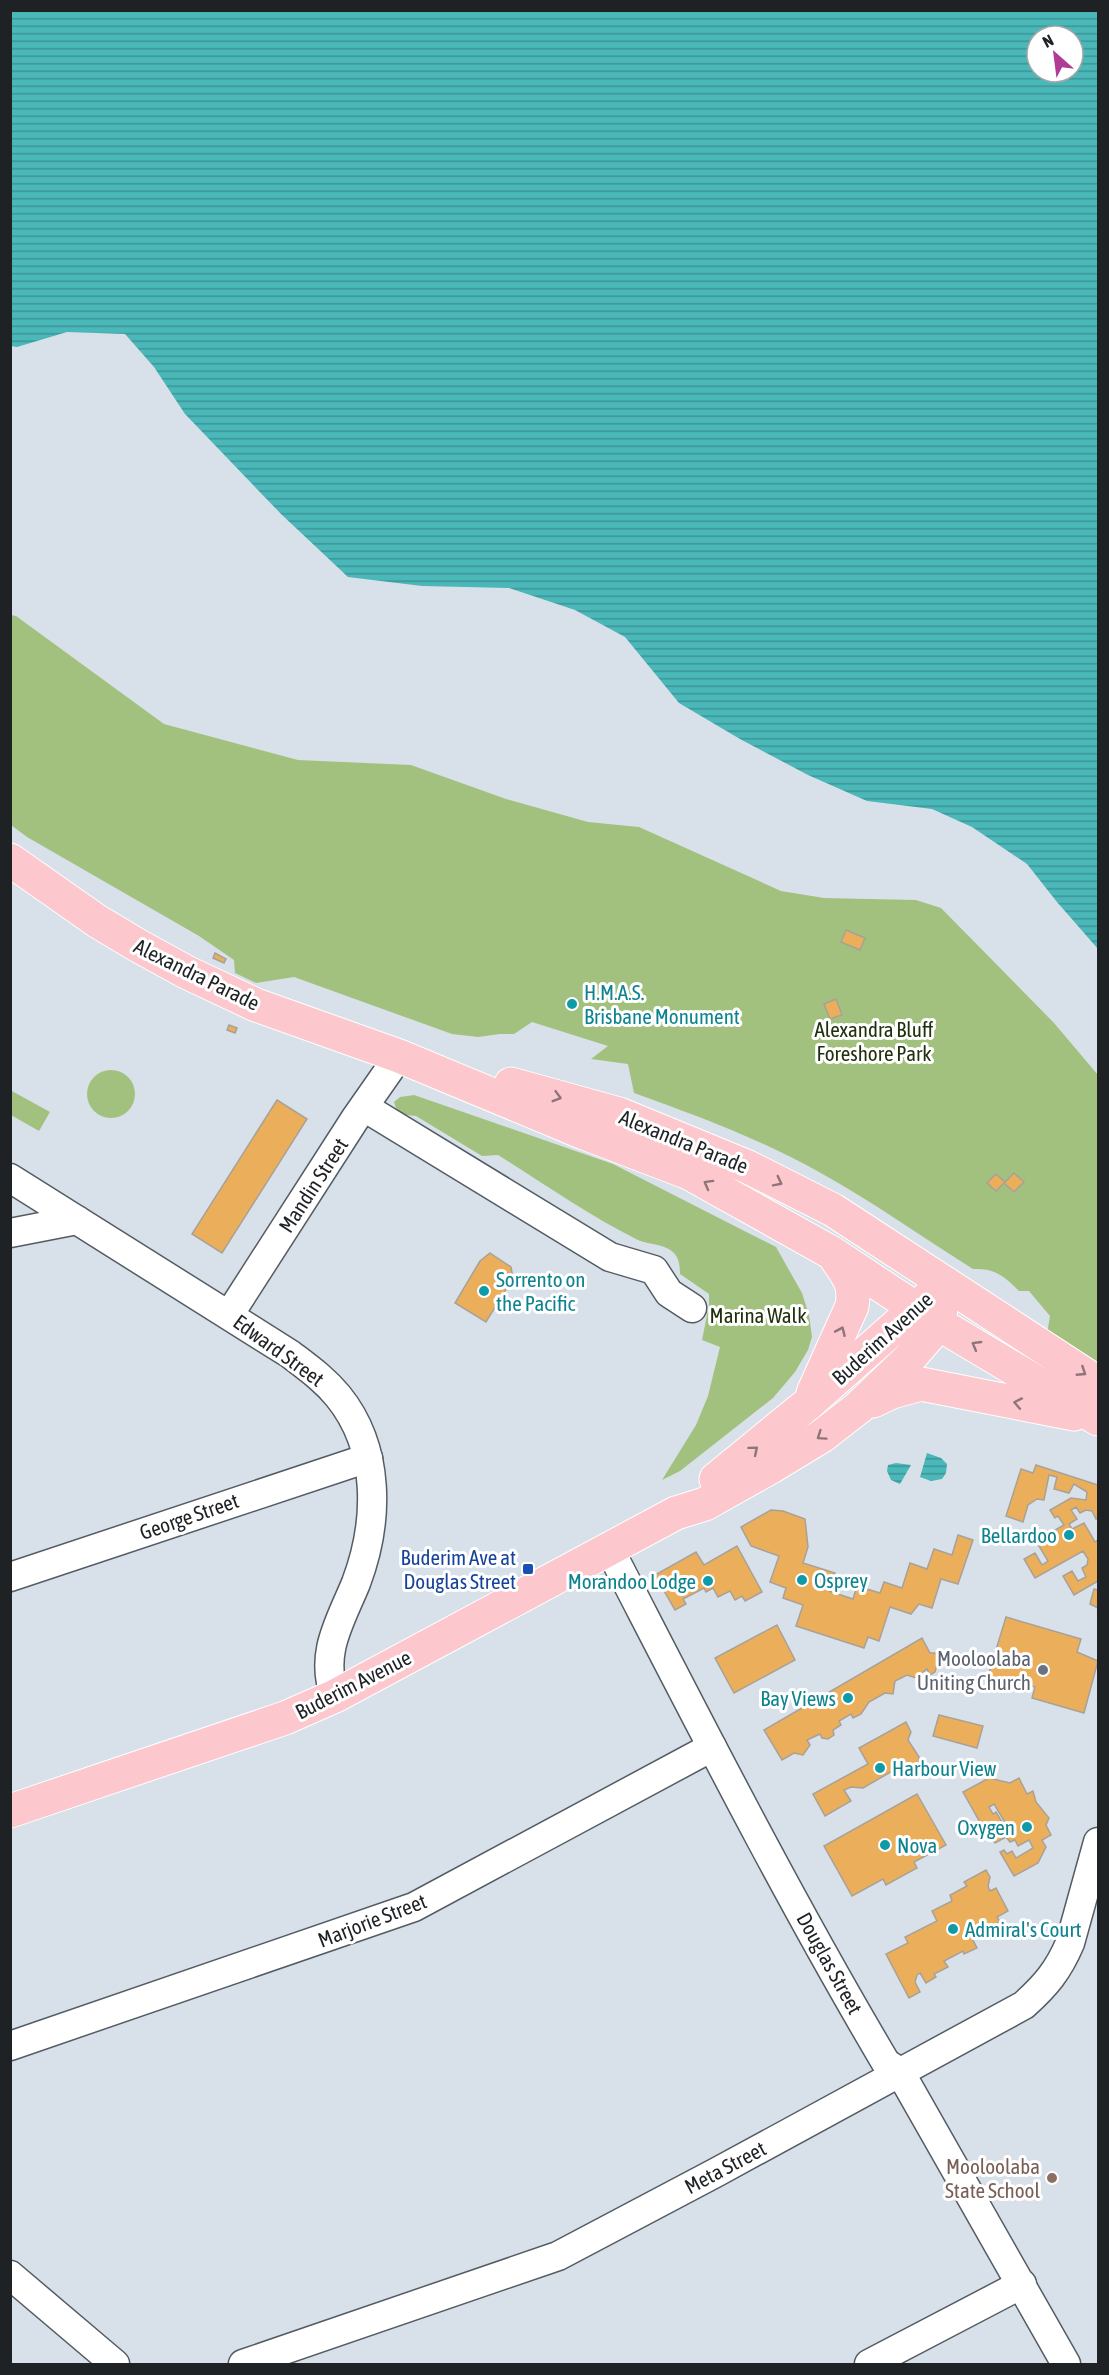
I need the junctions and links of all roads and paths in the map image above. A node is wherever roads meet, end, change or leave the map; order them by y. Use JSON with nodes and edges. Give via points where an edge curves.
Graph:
{"nodes":[{"id":1,"x":10,"y":860,"type":"edge"},
{"id":2,"x":399,"y":1056,"type":"junction"},
{"id":3,"x":364,"y":1107,"type":"junction"},
{"id":4,"x":10,"y":1178,"type":"edge"},
{"id":5,"x":77,"y":1220,"type":"junction"},
{"id":6,"x":10,"y":1233,"type":"edge"},
{"id":7,"x":832,"y":1253,"type":"junction"},
{"id":8,"x":944,"y":1284,"type":"junction"},
{"id":9,"x":692,"y":1308,"type":"dead end"},
{"id":10,"x":229,"y":1315,"type":"junction"},
{"id":11,"x":927,"y":1316,"type":"junction"},
{"id":12,"x":1098,"y":1383,"type":"edge"},
{"id":13,"x":809,"y":1403,"type":"junction"},
{"id":14,"x":858,"y":1408,"type":"junction"},
{"id":15,"x":1097,"y":1418,"type":"edge"},
{"id":16,"x":368,"y":1458,"type":"junction"},
{"id":17,"x":676,"y":1514,"type":"junction"},
{"id":18,"x":610,"y":1550,"type":"junction"},
{"id":19,"x":10,"y":1577,"type":"edge"},
{"id":20,"x":335,"y":1696,"type":"junction"},
{"id":21,"x":712,"y":1747,"type":"junction"},
{"id":22,"x":10,"y":1811,"type":"edge"},
{"id":23,"x":1098,"y":1842,"type":"edge"},
{"id":24,"x":10,"y":2046,"type":"edge"},
{"id":25,"x":900,"y":2072,"type":"junction"},
{"id":26,"x":10,"y":2275,"type":"edge"},
{"id":27,"x":1022,"y":2284,"type":"junction"},
{"id":28,"x":115,"y":2364,"type":"edge"},
{"id":29,"x":243,"y":2364,"type":"edge"},
{"id":30,"x":869,"y":2364,"type":"edge"},
{"id":31,"x":1066,"y":2364,"type":"edge"}],
"edges":[{"from":1,"to":2,"type":"main road","name":"Alexandra Parade","via":[[97,921],[186,972],[256,1005]]},
{"from":2,"to":3,"type":"street","name":"Mandin Street"},
{"from":7,"to":2,"type":"main road","name":"Alexandra Parade","one_way":true,"via":[[688,1173]]},
{"from":2,"to":8,"type":"main road","name":"Alexandra Parade","one_way":true,"via":[[619,1114],[748,1167],[833,1210]]},
{"from":3,"to":9,"type":"street","via":[[610,1257],[654,1270],[669,1293]]},
{"from":3,"to":10,"type":"street","name":"Mandin Street"},
{"from":4,"to":5,"type":"street","name":"Edward Street"},
{"from":5,"to":6,"type":"street"},
{"from":5,"to":10,"type":"street","name":"Edward Street"},
{"from":7,"to":11,"type":"main road","name":"Alexandra Parade"},
{"from":13,"to":7,"type":"main road","one_way":true,"via":[[852,1306],[854,1285]]},
{"from":8,"to":11,"type":"main road","name":"Buderim Avenue"},
{"from":8,"to":12,"type":"main road","name":"Alexandra Parade","one_way":true},
{"from":10,"to":16,"type":"street","name":"Edward Street","via":[[290,1354],[339,1396]]},
{"from":11,"to":13,"type":"main road","name":"Buderim Avenue"},
{"from":11,"to":14,"type":"main road","name":"Buderim Avenue","via":[[907,1361]]},
{"from":15,"to":11,"type":"main road","name":"Alexandra Parade","one_way":true},
{"from":17,"to":13,"type":"main road","name":"Buderim Avenue","one_way":true},
{"from":15,"to":14,"type":"main road","one_way":true,"via":[[921,1384]]},
{"from":14,"to":17,"type":"main road","name":"Buderim Avenue","one_way":true,"via":[[771,1467],[705,1504]]},
{"from":16,"to":19,"type":"street","name":"George Street"},
{"from":16,"to":20,"type":"street","name":"Edward Street","via":[[371,1530],[332,1641],[329,1679]]},
{"from":17,"to":18,"type":"main road","name":"Buderim Avenue"},
{"from":18,"to":20,"type":"main road","name":"Buderim Avenue"},
{"from":18,"to":21,"type":"street","name":"Douglas Street"},
{"from":20,"to":22,"type":"main road","name":"Buderim Avenue","via":[[285,1718]]},
{"from":21,"to":24,"type":"street","name":"Marjorie Street","via":[[414,1907]]},
{"from":21,"to":25,"type":"street","name":"Douglas Street","via":[[886,2063]]},
{"from":23,"to":25,"type":"street","name":"Meta Street","via":[[1070,1944],[1046,1984],[1024,2005]]},
{"from":25,"to":27,"type":"street","name":"Douglas Street"},
{"from":25,"to":29,"type":"street","name":"Meta Street","via":[[558,2256]]},
{"from":26,"to":28,"type":"street"},
{"from":27,"to":30,"type":"street"},
{"from":27,"to":31,"type":"street","name":"Douglas Street"}]}
